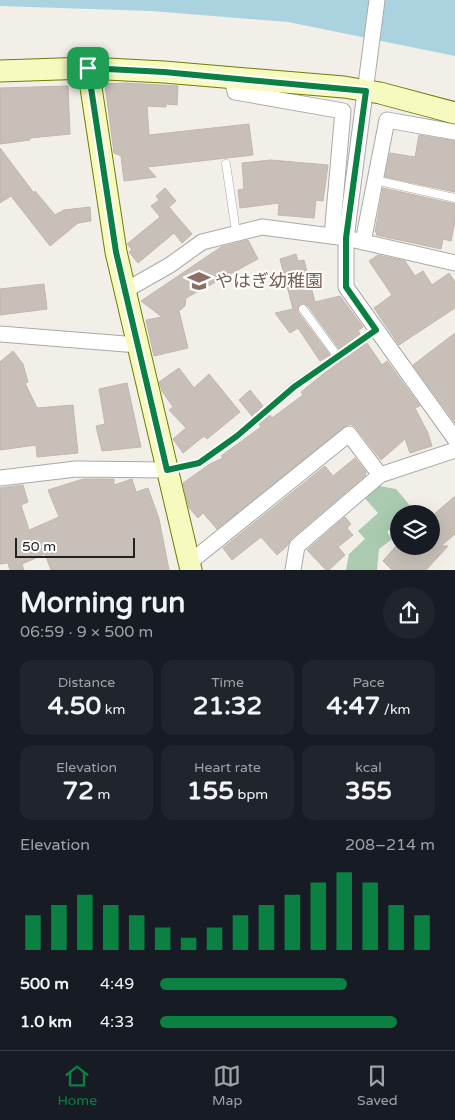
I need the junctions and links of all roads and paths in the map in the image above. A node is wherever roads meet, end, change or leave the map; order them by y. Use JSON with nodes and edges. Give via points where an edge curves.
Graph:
{"nodes":[{"id":1,"x":377,"y":0,"type":"edge"},
{"id":2,"x":88,"y":68,"type":"junction"},
{"id":3,"x":0,"y":71,"type":"edge"},
{"id":4,"x":232,"y":78,"type":"junction"},
{"id":5,"x":366,"y":91,"type":"junction"},
{"id":6,"x":455,"y":113,"type":"edge"},
{"id":7,"x":455,"y":132,"type":"edge"},
{"id":8,"x":226,"y":164,"type":"dead end"},
{"id":9,"x":375,"y":180,"type":"junction"},
{"id":10,"x":455,"y":198,"type":"edge"},
{"id":11,"x":236,"y":232,"type":"junction"},
{"id":12,"x":339,"y":237,"type":"junction"},
{"id":13,"x":363,"y":242,"type":"junction"},
{"id":14,"x":455,"y":263,"type":"edge"},
{"id":15,"x":126,"y":290,"type":"junction"},
{"id":16,"x":303,"y":308,"type":"dead end"},
{"id":17,"x":376,"y":330,"type":"junction"},
{"id":18,"x":0,"y":334,"type":"edge"},
{"id":19,"x":138,"y":344,"type":"junction"},
{"id":20,"x":338,"y":357,"type":"junction"},
{"id":21,"x":455,"y":439,"type":"edge"},
{"id":22,"x":455,"y":450,"type":"edge"},
{"id":23,"x":167,"y":470,"type":"junction"},
{"id":24,"x":380,"y":475,"type":"junction"},
{"id":25,"x":0,"y":478,"type":"edge"},
{"id":26,"x":190,"y":566,"type":"edge"},
{"id":27,"x":293,"y":570,"type":"edge"}],
"edges":[{"from":1,"to":5,"type":"street"},
{"from":2,"to":3,"type":"street"},
{"from":2,"to":4,"type":"street"},
{"from":2,"to":15,"type":"street","via":[[116,252]]},
{"from":4,"to":5,"type":"street"},
{"from":4,"to":12,"type":"street","via":[[235,92],[343,111]]},
{"from":5,"to":6,"type":"street"},
{"from":5,"to":12,"type":"street"},
{"from":7,"to":9,"type":"street","via":[[387,120]]},
{"from":8,"to":11,"type":"lane"},
{"from":9,"to":10,"type":"lane"},
{"from":9,"to":13,"type":"street"},
{"from":11,"to":12,"type":"street","via":[[262,227]]},
{"from":11,"to":15,"type":"street","via":[[202,242]]},
{"from":12,"to":13,"type":"street"},
{"from":12,"to":17,"type":"street","via":[[346,287]]},
{"from":13,"to":14,"type":"street"},
{"from":15,"to":19,"type":"street"},
{"from":16,"to":20,"type":"lane"},
{"from":17,"to":20,"type":"lane"},
{"from":17,"to":21,"type":"street"},
{"from":18,"to":19,"type":"street"},
{"from":19,"to":23,"type":"street"},
{"from":20,"to":23,"type":"lane","via":[[294,387],[237,436],[199,463]]},
{"from":22,"to":24,"type":"street"},
{"from":23,"to":25,"type":"street","via":[[76,469]]},
{"from":23,"to":26,"type":"street"},
{"from":24,"to":26,"type":"street","via":[[348,434]]},
{"from":24,"to":27,"type":"street","via":[[297,546]]}]}
